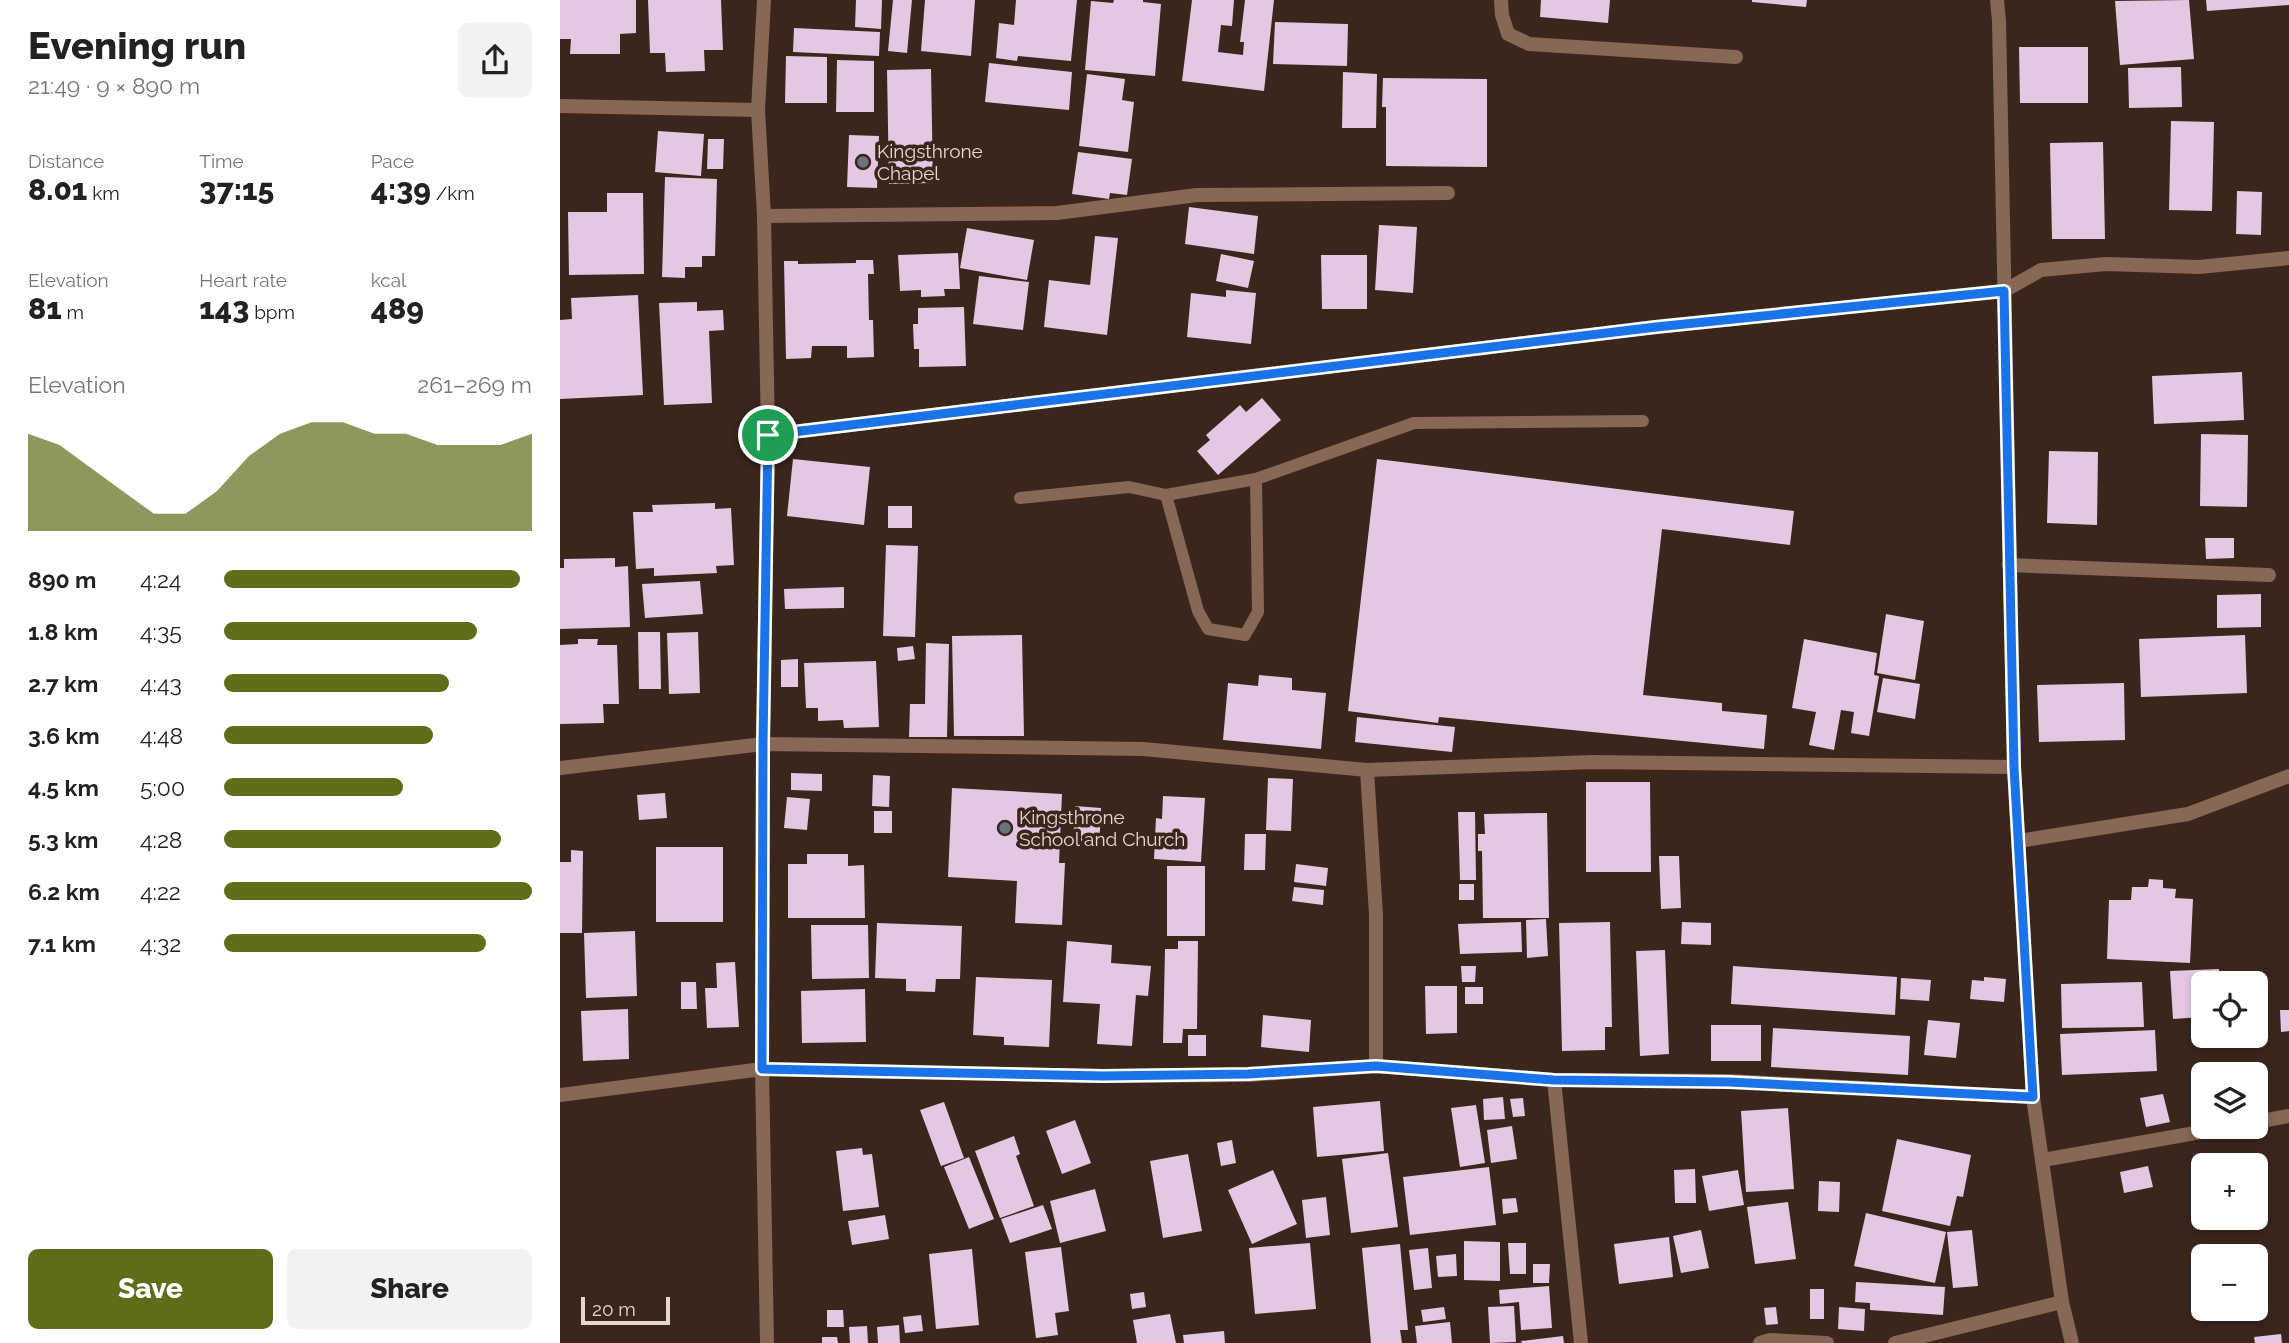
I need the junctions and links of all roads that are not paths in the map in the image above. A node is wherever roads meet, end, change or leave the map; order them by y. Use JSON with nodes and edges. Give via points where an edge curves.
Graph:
{"nodes":[{"id":1,"x":764,"y":0,"type":"edge"},
{"id":2,"x":1502,"y":0,"type":"edge"},
{"id":3,"x":1997,"y":0,"type":"edge"},
{"id":4,"x":1736,"y":57,"type":"dead end"},
{"id":5,"x":560,"y":106,"type":"edge"},
{"id":6,"x":758,"y":110,"type":"junction"},
{"id":7,"x":1448,"y":193,"type":"dead end"},
{"id":8,"x":764,"y":216,"type":"junction"},
{"id":9,"x":2289,"y":258,"type":"edge"},
{"id":10,"x":2004,"y":291,"type":"junction"},
{"id":11,"x":1643,"y":421,"type":"dead end"},
{"id":12,"x":768,"y":435,"type":"junction"},
{"id":13,"x":1256,"y":479,"type":"junction"},
{"id":14,"x":1166,"y":495,"type":"junction"},
{"id":15,"x":1020,"y":498,"type":"dead end"},
{"id":16,"x":2009,"y":565,"type":"junction"},
{"id":17,"x":2269,"y":575,"type":"dead end"},
{"id":18,"x":763,"y":744,"type":"junction"},
{"id":19,"x":2014,"y":767,"type":"junction"},
{"id":20,"x":560,"y":768,"type":"edge"},
{"id":21,"x":1367,"y":770,"type":"junction"},
{"id":22,"x":2289,"y":776,"type":"edge"},
{"id":23,"x":2019,"y":841,"type":"junction"},
{"id":24,"x":1376,"y":1066,"type":"junction"},
{"id":25,"x":762,"y":1069,"type":"junction"},
{"id":26,"x":1554,"y":1080,"type":"junction"},
{"id":27,"x":560,"y":1095,"type":"edge"},
{"id":28,"x":2033,"y":1097,"type":"junction"},
{"id":29,"x":2289,"y":1116,"type":"edge"},
{"id":30,"x":2268,"y":1120,"type":"edge"},
{"id":31,"x":2191,"y":1134,"type":"edge"},
{"id":32,"x":2043,"y":1160,"type":"junction"},
{"id":33,"x":2062,"y":1302,"type":"junction"},
{"id":34,"x":767,"y":1343,"type":"edge"},
{"id":35,"x":1581,"y":1343,"type":"edge"},
{"id":36,"x":1760,"y":1343,"type":"edge"},
{"id":37,"x":1827,"y":1343,"type":"edge"},
{"id":38,"x":1895,"y":1343,"type":"edge"},
{"id":39,"x":2072,"y":1343,"type":"edge"}],
"edges":[{"from":1,"to":6,"type":"street"},
{"from":2,"to":4,"type":"street","via":[[1508,33],[1528,44]]},
{"from":3,"to":10,"type":"street"},
{"from":5,"to":6,"type":"street"},
{"from":6,"to":8,"type":"street"},
{"from":7,"to":8,"type":"street","via":[[1197,195],[1057,213]]},
{"from":8,"to":12,"type":"street"},
{"from":9,"to":10,"type":"street","via":[[2199,267],[2106,264],[2041,270]]},
{"from":10,"to":12,"type":"street","via":[[1656,327]]},
{"from":10,"to":16,"type":"street"},
{"from":11,"to":13,"type":"lane","via":[[1414,423]]},
{"from":12,"to":18,"type":"street"},
{"from":13,"to":14,"type":"lane"},
{"from":13,"to":14,"type":"lane","via":[[1258,612],[1245,635],[1208,629],[1198,611]]},
{"from":14,"to":15,"type":"lane","via":[[1129,487]]},
{"from":16,"to":17,"type":"street"},
{"from":16,"to":19,"type":"street"},
{"from":18,"to":20,"type":"street"},
{"from":18,"to":21,"type":"street","via":[[1143,749]]},
{"from":18,"to":25,"type":"street"},
{"from":19,"to":21,"type":"street","via":[[1592,762]]},
{"from":19,"to":23,"type":"street"},
{"from":21,"to":24,"type":"street","via":[[1376,915]]},
{"from":22,"to":23,"type":"street","via":[[2188,814]]},
{"from":23,"to":28,"type":"street"},
{"from":24,"to":25,"type":"street","via":[[1115,1076]]},
{"from":24,"to":26,"type":"street"},
{"from":25,"to":27,"type":"street"},
{"from":25,"to":34,"type":"street"},
{"from":26,"to":28,"type":"street","via":[[1729,1082]]},
{"from":26,"to":35,"type":"street"},
{"from":28,"to":32,"type":"street"},
{"from":29,"to":30,"type":"street"},
{"from":31,"to":32,"type":"street"},
{"from":32,"to":33,"type":"street"},
{"from":33,"to":38,"type":"street"},
{"from":33,"to":39,"type":"street"},
{"from":36,"to":37,"type":"street"}]}
